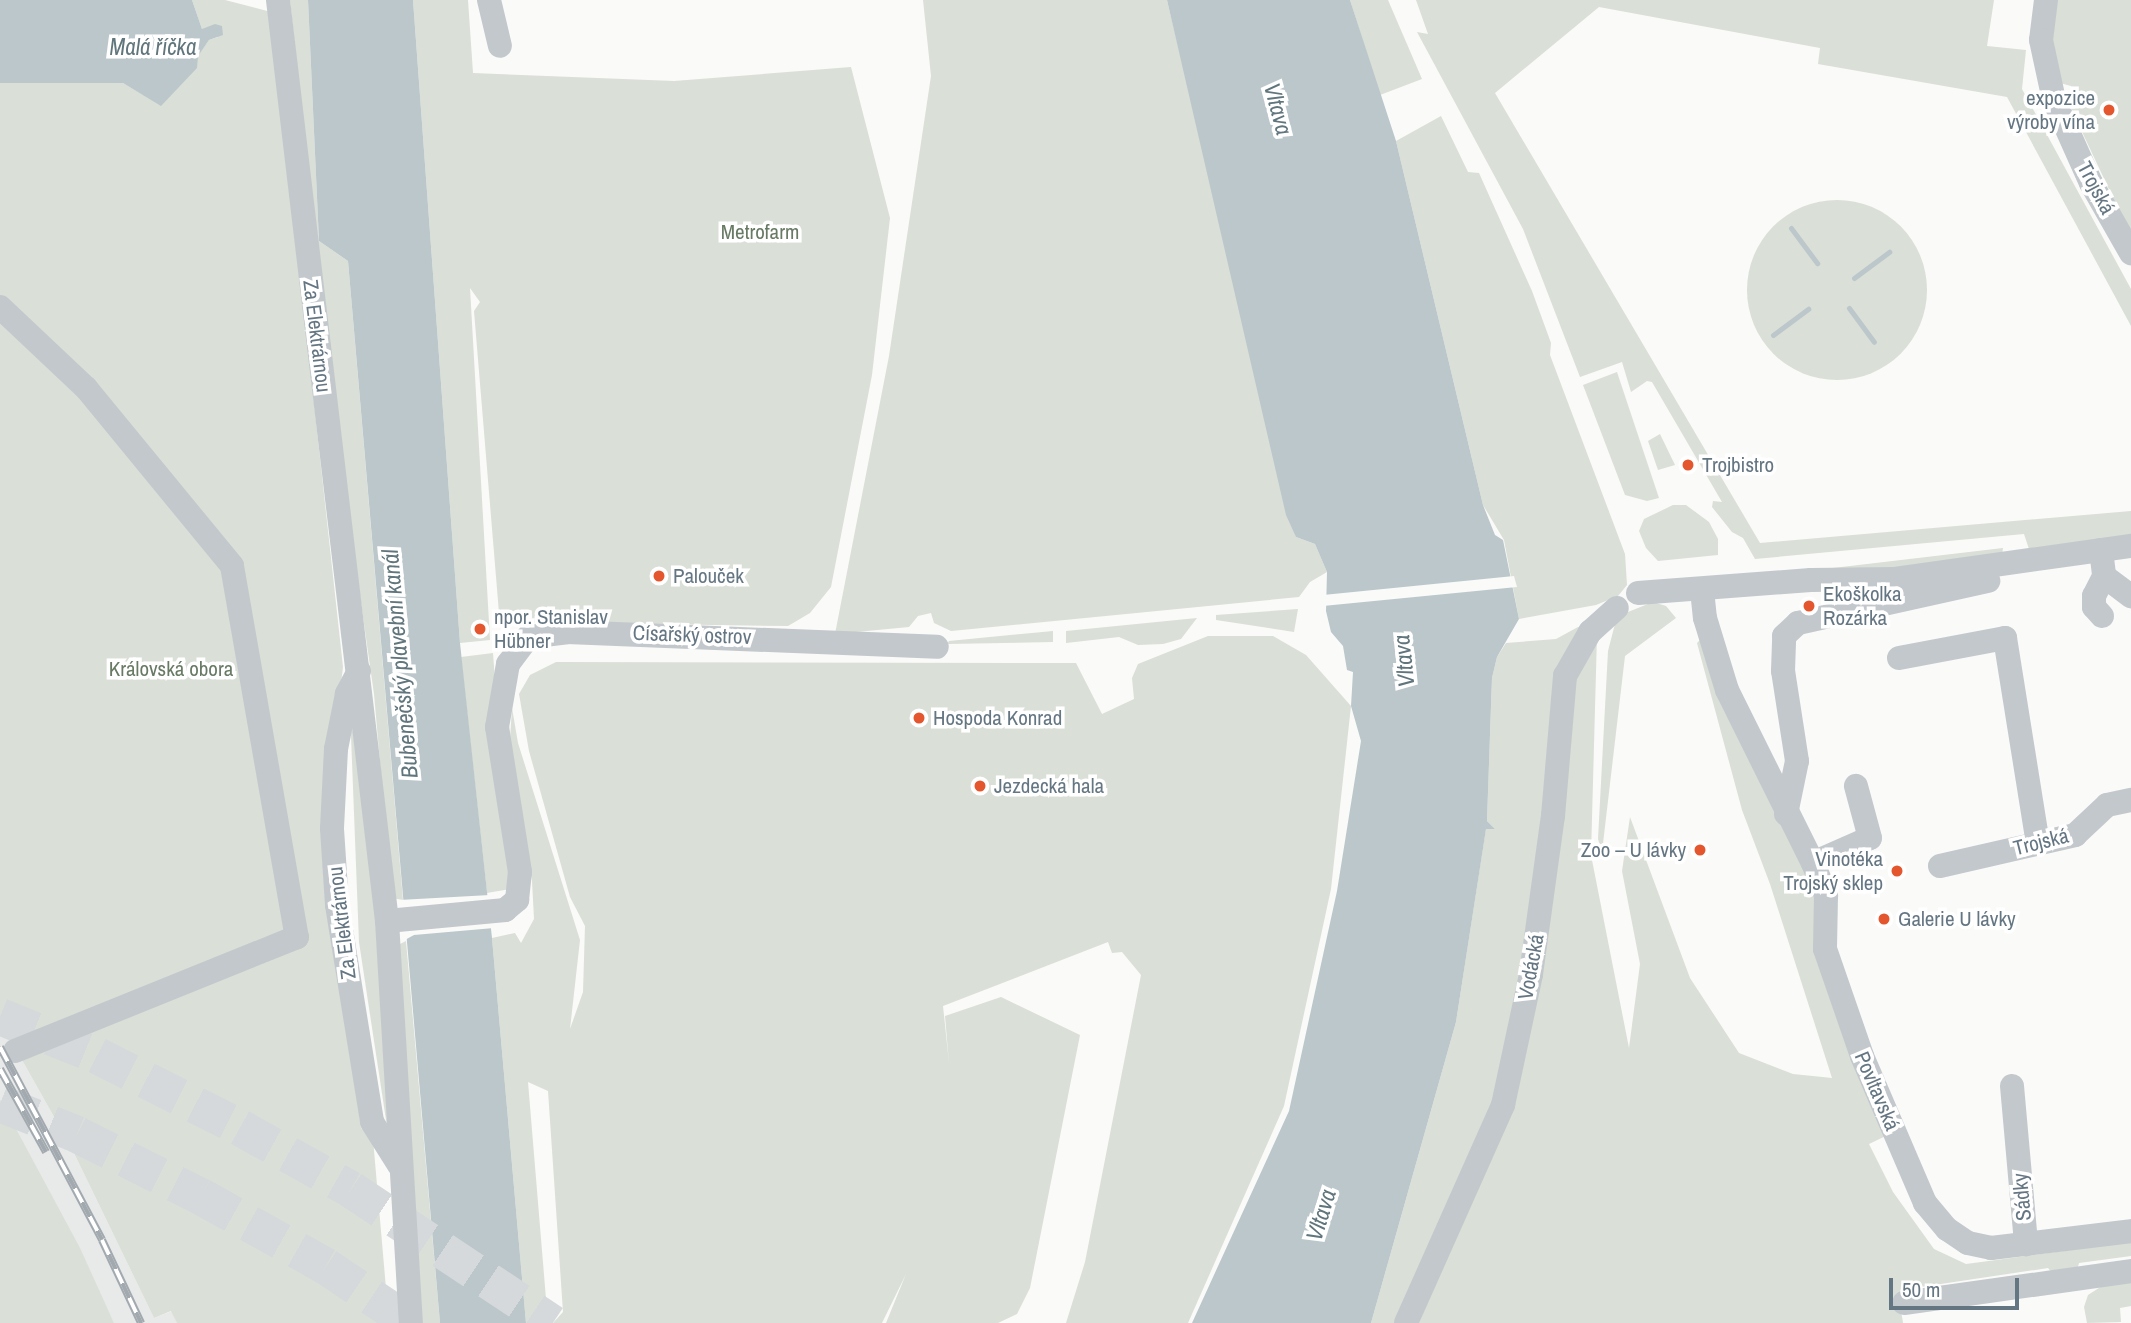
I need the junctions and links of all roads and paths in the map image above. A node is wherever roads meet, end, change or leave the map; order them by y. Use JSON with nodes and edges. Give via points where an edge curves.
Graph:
{"nodes":[{"id":1,"x":278,"y":0,"type":"edge"},
{"id":2,"x":489,"y":0,"type":"edge"},
{"id":3,"x":2046,"y":0,"type":"edge"},
{"id":4,"x":500,"y":46,"type":"dead end"},
{"id":5,"x":2131,"y":253,"type":"edge"},
{"id":6,"x":0,"y":307,"type":"edge"},
{"id":7,"x":2131,"y":547,"type":"edge"},
{"id":8,"x":2101,"y":550,"type":"junction"},
{"id":9,"x":2018,"y":561,"type":"junction"},
{"id":10,"x":2104,"y":576,"type":"junction"},
{"id":11,"x":1702,"y":590,"type":"junction"},
{"id":12,"x":1639,"y":593,"type":"dead end"},
{"id":13,"x":2131,"y":596,"type":"edge"},
{"id":14,"x":1617,"y":608,"type":"dead end"},
{"id":15,"x":2102,"y":616,"type":"dead end"},
{"id":16,"x":937,"y":647,"type":"dead end"},
{"id":17,"x":1899,"y":658,"type":"dead end"},
{"id":18,"x":359,"y":671,"type":"junction"},
{"id":19,"x":1856,"y":786,"type":"dead end"},
{"id":20,"x":2131,"y":800,"type":"edge"},
{"id":21,"x":1786,"y":814,"type":"junction"},
{"id":22,"x":2038,"y":843,"type":"junction"},
{"id":23,"x":1813,"y":863,"type":"junction"},
{"id":24,"x":1940,"y":866,"type":"dead end"},
{"id":25,"x":391,"y":921,"type":"junction"},
{"id":26,"x":15,"y":1051,"type":"dead end"},
{"id":27,"x":2012,"y":1086,"type":"dead end"},
{"id":28,"x":401,"y":1169,"type":"junction"},
{"id":29,"x":2131,"y":1231,"type":"edge"},
{"id":30,"x":2026,"y":1244,"type":"junction"},
{"id":31,"x":2131,"y":1271,"type":"edge"},
{"id":32,"x":1904,"y":1303,"type":"dead end"},
{"id":33,"x":411,"y":1323,"type":"edge"},
{"id":34,"x":1406,"y":1323,"type":"edge"}],
"edges":[{"from":1,"to":18,"type":"street","name":"Za Elektrárnou"},
{"from":2,"to":4,"type":"street"},
{"from":3,"to":5,"type":"street","name":"Trojská","via":[[2041,40],[2054,100],[2091,183]]},
{"from":6,"to":26,"type":"street","via":[[92,395],[232,566],[297,937]]},
{"from":7,"to":8,"type":"street"},
{"from":8,"to":9,"type":"street"},
{"from":8,"to":10,"type":"street"},
{"from":9,"to":11,"type":"street","via":[[1895,579],[1811,580]]},
{"from":9,"to":21,"type":"street","via":[[1989,581],[1798,623],[1784,636],[1783,671],[1797,761]]},
{"from":10,"to":13,"type":"street"},
{"from":10,"to":15,"type":"street","via":[[2094,596],[2094,607]]},
{"from":11,"to":12,"type":"street"},
{"from":11,"to":21,"type":"street","name":"Povltavská","via":[[1705,618],[1727,690]]},
{"from":14,"to":34,"type":"street","name":"Vodácká","via":[[1590,632],[1565,676],[1553,816],[1531,974],[1503,1105]]},
{"from":16,"to":25,"type":"street","name":"Císařský ostrov","via":[[567,632],[523,640],[508,664],[498,704],[498,753],[521,882],[517,900],[505,910]]},
{"from":17,"to":22,"type":"street","via":[[2005,638]]},
{"from":18,"to":25,"type":"street","name":"Za Elektrárnou"},
{"from":18,"to":28,"type":"street","name":"Za Elektrárnou","via":[[347,694],[336,749],[332,829],[337,905],[372,1122]]},
{"from":19,"to":23,"type":"street","via":[[1870,838]]},
{"from":20,"to":22,"type":"street","name":"Trojská","via":[[2107,805],[2075,835]]},
{"from":21,"to":23,"type":"street","name":"Povltavská"},
{"from":22,"to":24,"type":"street","name":"Trojská"},
{"from":23,"to":30,"type":"street","name":"Povltavská","via":[[1826,896],[1829,961],[1905,1163],[1925,1203],[1947,1229],[1968,1243],[1991,1248]]},
{"from":25,"to":28,"type":"street","name":"Za Elektrárnou"},
{"from":27,"to":30,"type":"street","name":"Sádky"},
{"from":28,"to":33,"type":"street","name":"Za Elektrárnou"},
{"from":29,"to":30,"type":"street","name":"Sádky"},
{"from":31,"to":32,"type":"street"}]}
